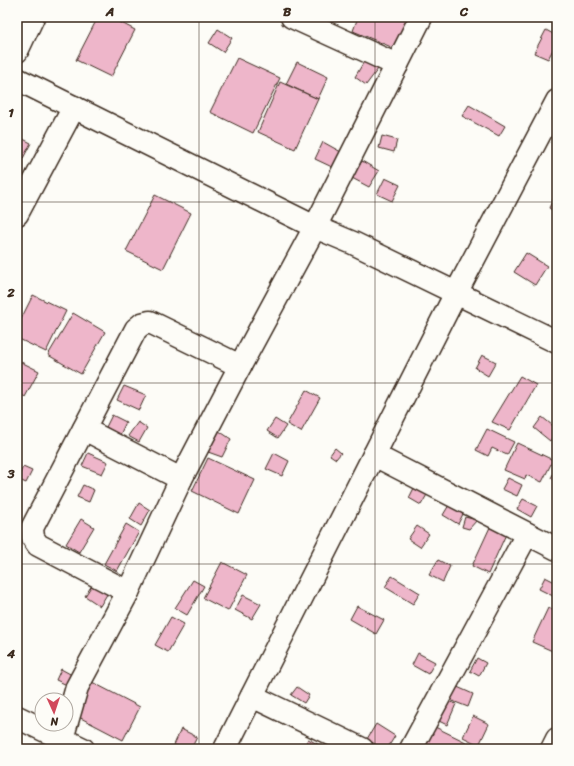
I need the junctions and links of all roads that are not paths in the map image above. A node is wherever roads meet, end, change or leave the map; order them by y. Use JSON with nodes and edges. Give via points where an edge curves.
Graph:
{"nodes":[{"id":1,"x":33,"y":17,"type":"edge"},
{"id":2,"x":292,"y":17,"type":"edge"},
{"id":3,"x":421,"y":17,"type":"edge"},
{"id":4,"x":17,"y":51,"type":"edge"},
{"id":5,"x":397,"y":65,"type":"junction"},
{"id":6,"x":17,"y":79,"type":"edge"},
{"id":7,"x":557,"y":101,"type":"edge"},
{"id":8,"x":74,"y":107,"type":"junction"},
{"id":9,"x":550,"y":131,"type":"edge"},
{"id":10,"x":17,"y":214,"type":"edge"},
{"id":11,"x":315,"y":226,"type":"junction"},
{"id":12,"x":456,"y":293,"type":"junction"},
{"id":13,"x":557,"y":342,"type":"edge"},
{"id":14,"x":240,"y":366,"type":"junction"},
{"id":15,"x":84,"y":429,"type":"junction"},
{"id":16,"x":374,"y":455,"type":"junction"},
{"id":17,"x":181,"y":479,"type":"junction"},
{"id":18,"x":527,"y":534,"type":"junction"},
{"id":19,"x":557,"y":549,"type":"edge"},
{"id":20,"x":128,"y":592,"type":"junction"},
{"id":21,"x":252,"y":696,"type":"junction"},
{"id":22,"x":17,"y":717,"type":"edge"},
{"id":23,"x":557,"y":739,"type":"edge"},
{"id":24,"x":59,"y":744,"type":"edge"},
{"id":25,"x":83,"y":749,"type":"edge"},
{"id":26,"x":225,"y":749,"type":"edge"},
{"id":27,"x":362,"y":749,"type":"edge"},
{"id":28,"x":411,"y":749,"type":"edge"},
{"id":29,"x":552,"y":749,"type":"edge"}],
"edges":[{"from":1,"to":4,"type":"street"},
{"from":2,"to":5,"type":"street"},
{"from":3,"to":5,"type":"street"},
{"from":5,"to":11,"type":"street"},
{"from":6,"to":8,"type":"street"},
{"from":7,"to":9,"type":"street"},
{"from":8,"to":10,"type":"street"},
{"from":8,"to":11,"type":"street"},
{"from":9,"to":12,"type":"street"},
{"from":11,"to":12,"type":"street"},
{"from":11,"to":14,"type":"street"},
{"from":12,"to":13,"type":"street"},
{"from":12,"to":16,"type":"street"},
{"from":14,"to":15,"type":"street","via":[[150,322],[142,324],[136,329]]},
{"from":14,"to":17,"type":"street"},
{"from":15,"to":17,"type":"street"},
{"from":15,"to":20,"type":"street","via":[[32,528],[33,538],[38,545]]},
{"from":16,"to":18,"type":"street"},
{"from":16,"to":21,"type":"street"},
{"from":17,"to":20,"type":"street"},
{"from":18,"to":19,"type":"street"},
{"from":18,"to":28,"type":"street"},
{"from":20,"to":24,"type":"street","via":[[77,687]]},
{"from":21,"to":26,"type":"street"},
{"from":21,"to":27,"type":"street"},
{"from":22,"to":24,"type":"street"},
{"from":23,"to":29,"type":"street"},
{"from":24,"to":25,"type":"street"}]}
